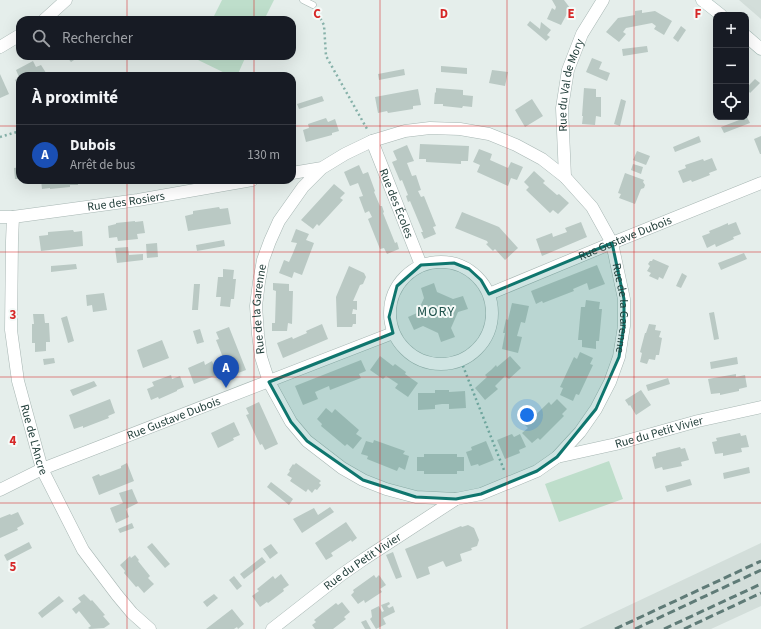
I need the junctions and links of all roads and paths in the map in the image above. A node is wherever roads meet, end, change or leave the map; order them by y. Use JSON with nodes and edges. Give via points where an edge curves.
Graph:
{"nodes":[{"id":1,"x":66,"y":0,"type":"edge"},
{"id":2,"x":303,"y":0,"type":"edge"},
{"id":3,"x":603,"y":0,"type":"edge"},
{"id":4,"x":702,"y":0,"type":"edge"},
{"id":5,"x":313,"y":5,"type":"joint"},
{"id":6,"x":717,"y":12,"type":"edge"},
{"id":7,"x":48,"y":16,"type":"edge"},
{"id":8,"x":16,"y":37,"type":"edge"},
{"id":9,"x":749,"y":39,"type":"edge"},
{"id":10,"x":0,"y":47,"type":"edge"},
{"id":11,"x":761,"y":49,"type":"edge"},
{"id":12,"x":16,"y":132,"type":"edge"},
{"id":13,"x":0,"y":137,"type":"edge"},
{"id":14,"x":372,"y":141,"type":"junction"},
{"id":15,"x":322,"y":168,"type":"junction"},
{"id":16,"x":296,"y":172,"type":"edge"},
{"id":17,"x":565,"y":177,"type":"junction"},
{"id":18,"x":761,"y":183,"type":"edge"},
{"id":19,"x":229,"y":184,"type":"edge"},
{"id":20,"x":0,"y":217,"type":"edge"},
{"id":21,"x":14,"y":217,"type":"junction"},
{"id":22,"x":612,"y":243,"type":"junction"},
{"id":23,"x":421,"y":265,"type":"junction"},
{"id":24,"x":489,"y":294,"type":"junction"},
{"id":25,"x":393,"y":333,"type":"junction"},
{"id":26,"x":461,"y":361,"type":"junction"},
{"id":27,"x":269,"y":382,"type":"junction"},
{"id":28,"x":761,"y":407,"type":"edge"},
{"id":29,"x":557,"y":457,"type":"junction"},
{"id":30,"x":42,"y":469,"type":"junction"},
{"id":31,"x":508,"y":483,"type":"junction"},
{"id":32,"x":0,"y":490,"type":"edge"},
{"id":33,"x":456,"y":499,"type":"junction"},
{"id":34,"x":150,"y":629,"type":"edge"},
{"id":35,"x":272,"y":629,"type":"edge"}],
"edges":[{"from":1,"to":7,"type":"street"},
{"from":2,"to":5,"type":"lane"},
{"from":3,"to":17,"type":"street","name":"Rue du Val de Mory","via":[[582,34],[568,70],[562,108]]},
{"from":4,"to":6,"type":"street"},
{"from":5,"to":14,"type":"path","via":[[324,25],[326,56]]},
{"from":8,"to":10,"type":"street"},
{"from":9,"to":11,"type":"street"},
{"from":12,"to":13,"type":"path"},
{"from":14,"to":15,"type":"street","name":"Rue de la Garenne"},
{"from":14,"to":17,"type":"street","name":"Rue de la Garenne","via":[[405,131],[430,128],[460,129],[489,134],[542,159]]},
{"from":14,"to":23,"type":"street","name":"Rue des Écoles"},
{"from":15,"to":16,"type":"street"},
{"from":15,"to":27,"type":"street","name":"Rue de la Garenne","via":[[303,187],[279,221],[263,260],[256,306],[261,358]]},
{"from":17,"to":22,"type":"street","name":"Rue de la Garenne","via":[[592,207]]},
{"from":18,"to":22,"type":"street","name":"Rue Gustave Dubois"},
{"from":19,"to":21,"type":"street","name":"Rue des Rosiers"},
{"from":20,"to":21,"type":"street","name":"Rue des Rosiers"},
{"from":21,"to":30,"type":"street","name":"Rue de L'Ancre","via":[[11,330],[18,381]]},
{"from":22,"to":24,"type":"street","name":"Rue Gustave Dubois"},
{"from":22,"to":29,"type":"street","name":"Rue de la Garenne","via":[[624,299],[624,326],[619,357],[596,409],[580,432]]},
{"from":23,"to":24,"type":"street","via":[[437,261],[454,263],[469,269],[481,280]]},
{"from":23,"to":25,"type":"street","via":[[407,274],[396,286],[390,301],[389,317]]},
{"from":24,"to":26,"type":"street","via":[[493,310],[491,326],[485,341],[474,353]]},
{"from":25,"to":26,"type":"street","via":[[400,345],[421,361],[434,364]]},
{"from":25,"to":27,"type":"street","name":"Rue Gustave Dubois"},
{"from":26,"to":31,"type":"path"},
{"from":27,"to":30,"type":"street","name":"Rue Gustave Dubois"},
{"from":27,"to":33,"type":"street","name":"Rue de la Garenne","via":[[291,422],[307,441],[342,468],[362,480],[386,489],[416,497]]},
{"from":28,"to":29,"type":"street","name":"Rue du Petit Vivier"},
{"from":29,"to":31,"type":"street","name":"Rue de la Garenne","via":[[537,471]]},
{"from":30,"to":32,"type":"street","name":"Rue Gustave Dubois"},
{"from":30,"to":34,"type":"street","name":"Rue de L'Ancre","via":[[83,550],[132,613]]},
{"from":31,"to":33,"type":"street","name":"Rue de la Garenne","via":[[481,494]]},
{"from":33,"to":35,"type":"street","name":"Rue du Petit Vivier","via":[[341,575]]}]}
